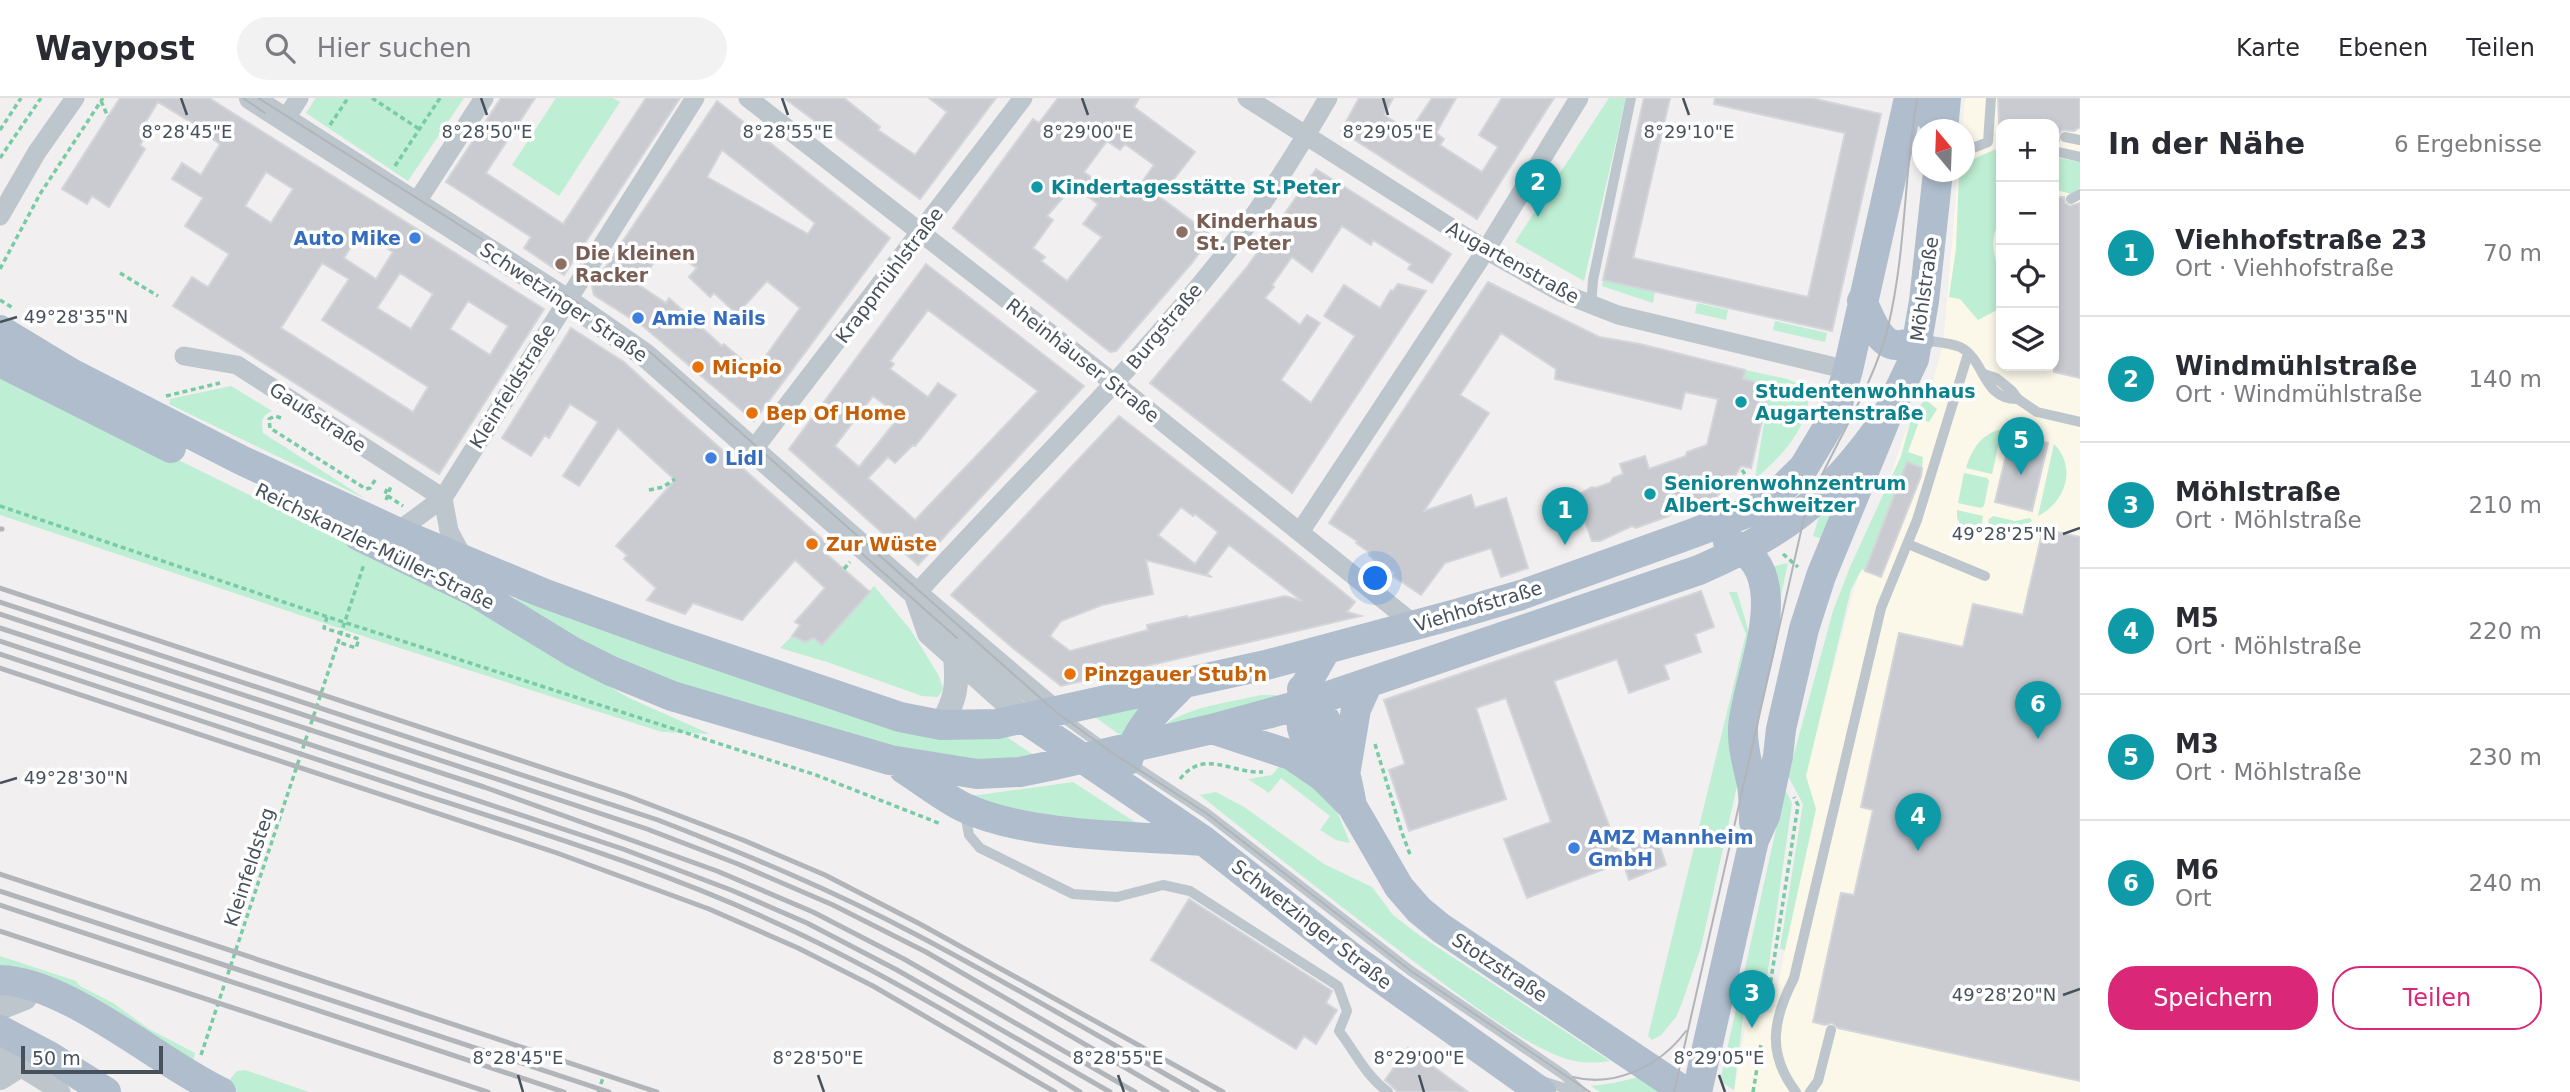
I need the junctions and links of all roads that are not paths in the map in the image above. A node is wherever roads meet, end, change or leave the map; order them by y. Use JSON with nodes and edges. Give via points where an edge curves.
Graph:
{"nodes":[{"id":1,"x":75,"y":98,"type":"edge"},
{"id":2,"x":251,"y":98,"type":"edge"},
{"id":3,"x":299,"y":98,"type":"edge"},
{"id":4,"x":484,"y":98,"type":"edge"},
{"id":5,"x":695,"y":98,"type":"edge"},
{"id":6,"x":748,"y":98,"type":"edge"},
{"id":7,"x":1023,"y":98,"type":"edge"},
{"id":8,"x":1247,"y":98,"type":"edge"},
{"id":9,"x":1328,"y":98,"type":"edge"},
{"id":10,"x":1579,"y":98,"type":"edge"},
{"id":11,"x":1631,"y":98,"type":"edge"},
{"id":12,"x":1911,"y":98,"type":"edge"},
{"id":13,"x":1946,"y":98,"type":"edge"},
{"id":14,"x":1991,"y":98,"type":"edge"},
{"id":15,"x":1933,"y":119,"type":"edge"},
{"id":16,"x":1943,"y":119,"type":"edge"},
{"id":17,"x":285,"y":120,"type":"junction"},
{"id":18,"x":1306,"y":136,"type":"junction"},
{"id":19,"x":2065,"y":137,"type":"dead end"},
{"id":20,"x":2080,"y":140,"type":"edge"},
{"id":21,"x":1975,"y":147,"type":"edge"},
{"id":22,"x":2059,"y":152,"type":"edge"},
{"id":23,"x":2080,"y":157,"type":"edge"},
{"id":24,"x":1937,"y":182,"type":"edge"},
{"id":25,"x":416,"y":203,"type":"junction"},
{"id":26,"x":0,"y":216,"type":"edge"},
{"id":27,"x":920,"y":233,"type":"junction"},
{"id":28,"x":1486,"y":250,"type":"junction"},
{"id":29,"x":566,"y":300,"type":"junction"},
{"id":30,"x":1863,"y":301,"type":"junction"},
{"id":31,"x":1591,"y":305,"type":"junction"},
{"id":32,"x":0,"y":330,"type":"edge"},
{"id":33,"x":1919,"y":340,"type":"junction"},
{"id":34,"x":1968,"y":354,"type":"junction"},
{"id":35,"x":184,"y":356,"type":"dead end"},
{"id":36,"x":0,"y":362,"type":"edge"},
{"id":37,"x":1848,"y":370,"type":"junction"},
{"id":38,"x":1114,"y":385,"type":"junction"},
{"id":39,"x":1886,"y":418,"type":"junction"},
{"id":40,"x":2080,"y":422,"type":"edge"},
{"id":41,"x":753,"y":450,"type":"junction"},
{"id":42,"x":443,"y":498,"type":"junction"},
{"id":43,"x":400,"y":519,"type":"junction"},
{"id":44,"x":1300,"y":532,"type":"junction"},
{"id":45,"x":1691,"y":534,"type":"junction"},
{"id":46,"x":1908,"y":544,"type":"junction"},
{"id":47,"x":1744,"y":551,"type":"junction"},
{"id":48,"x":465,"y":561,"type":"junction"},
{"id":49,"x":1985,"y":576,"type":"dead end"},
{"id":50,"x":916,"y":594,"type":"junction"},
{"id":51,"x":1415,"y":625,"type":"junction"},
{"id":52,"x":1325,"y":650,"type":"junction"},
{"id":53,"x":955,"y":656,"type":"junction"},
{"id":54,"x":1266,"y":665,"type":"junction"},
{"id":55,"x":1185,"y":682,"type":"junction"},
{"id":56,"x":1367,"y":685,"type":"junction"},
{"id":57,"x":1306,"y":699,"type":"junction"},
{"id":58,"x":1055,"y":712,"type":"junction"},
{"id":59,"x":1025,"y":719,"type":"junction"},
{"id":60,"x":941,"y":725,"type":"junction"},
{"id":61,"x":1212,"y":729,"type":"junction"},
{"id":62,"x":1081,"y":759,"type":"junction"},
{"id":63,"x":890,"y":760,"type":"junction"},
{"id":64,"x":1124,"y":762,"type":"junction"},
{"id":65,"x":1336,"y":776,"type":"junction"},
{"id":66,"x":966,"y":821,"type":"junction"},
{"id":67,"x":1754,"y":840,"type":"junction"},
{"id":68,"x":1204,"y":841,"type":"junction"},
{"id":69,"x":0,"y":980,"type":"edge"},
{"id":70,"x":8,"y":997,"type":"edge"},
{"id":71,"x":1417,"y":1004,"type":"junction"},
{"id":72,"x":0,"y":1030,"type":"edge"},
{"id":73,"x":1831,"y":1030,"type":"dead end"},
{"id":74,"x":49,"y":1056,"type":"junction"},
{"id":75,"x":6,"y":1066,"type":"edge"},
{"id":76,"x":1694,"y":1088,"type":"edge"},
{"id":77,"x":61,"y":1092,"type":"edge"},
{"id":78,"x":106,"y":1092,"type":"edge"},
{"id":79,"x":184,"y":1092,"type":"edge"},
{"id":80,"x":221,"y":1092,"type":"edge"},
{"id":81,"x":1388,"y":1092,"type":"edge"},
{"id":82,"x":1541,"y":1092,"type":"edge"},
{"id":83,"x":1580,"y":1092,"type":"edge"},
{"id":84,"x":1796,"y":1092,"type":"edge"},
{"id":85,"x":1810,"y":1092,"type":"edge"}],
"edges":[{"from":1,"to":26,"type":"street"},
{"from":2,"to":17,"type":"street","name":"Schwetzinger Straße"},
{"from":3,"to":17,"type":"street"},
{"from":4,"to":25,"type":"street"},
{"from":5,"to":29,"type":"street","name":"Kleinfeldstraße"},
{"from":6,"to":27,"type":"street","name":"Rheinhäuser Straße"},
{"from":7,"to":27,"type":"street","name":"Krappmühlstraße"},
{"from":8,"to":18,"type":"street","name":"Augartenstraße"},
{"from":9,"to":18,"type":"street","name":"Burgstraße"},
{"from":10,"to":28,"type":"street"},
{"from":11,"to":31,"type":"lane"},
{"from":12,"to":15,"type":"main road"},
{"from":12,"to":30,"type":"main road"},
{"from":13,"to":16,"type":"main road"},
{"from":14,"to":21,"type":"lane","via":[[1994,127],[1988,142]]},
{"from":17,"to":25,"type":"street","name":"Schwetzinger Straße"},
{"from":18,"to":28,"type":"street","name":"Augartenstraße"},
{"from":18,"to":38,"type":"street","name":"Burgstraße","via":[[1233,244]]},
{"from":19,"to":20,"type":"lane"},
{"from":22,"to":23,"type":"lane"},
{"from":24,"to":33,"type":"main road","name":"Möhlstraße"},
{"from":25,"to":29,"type":"street","name":"Schwetzinger Straße"},
{"from":27,"to":38,"type":"street","name":"Rheinhäuser Straße"},
{"from":27,"to":41,"type":"street","name":"Krappmühlstraße"},
{"from":28,"to":31,"type":"street","name":"Augartenstraße"},
{"from":28,"to":44,"type":"street"},
{"from":29,"to":41,"type":"street","name":"Schwetzinger Straße","via":[[645,355]]},
{"from":29,"to":42,"type":"street","name":"Kleinfeldstraße"},
{"from":30,"to":33,"type":"main road","via":[[1886,341],[1898,345]]},
{"from":30,"to":37,"type":"main road"},
{"from":31,"to":37,"type":"street","name":"Augartenstraße"},
{"from":32,"to":43,"type":"main road","name":"Reichskanzler-Müller-Straße","via":[[71,373],[241,460]]},
{"from":33,"to":34,"type":"lane","via":[[1959,347]]},
{"from":33,"to":39,"type":"main road","name":"Möhlstraße"},
{"from":34,"to":40,"type":"lane","via":[[1984,374],[2002,382],[2038,412]]},
{"from":34,"to":46,"type":"lane"},
{"from":35,"to":42,"type":"street","name":"Gaußstraße","via":[[237,365]]},
{"from":36,"to":63,"type":"main road","name":"Reichskanzler-Müller-Straße","via":[[473,591],[611,671],[672,696]]},
{"from":37,"to":45,"type":"main road","name":"Viehhofstraße","via":[[1834,417],[1789,484],[1752,511]]},
{"from":38,"to":44,"type":"street","name":"Rheinhäuser Straße"},
{"from":38,"to":50,"type":"street","name":"Burgstraße"},
{"from":39,"to":47,"type":"main road","name":"Viehhofstraße","via":[[1822,496]]},
{"from":39,"to":67,"type":"main road","name":"Möhlstraße","via":[[1804,629],[1765,816]]},
{"from":41,"to":50,"type":"street","name":"Schwetzinger Straße"},
{"from":42,"to":43,"type":"street","name":"Kleinfeldstraße"},
{"from":42,"to":48,"type":"street","via":[[449,531]]},
{"from":43,"to":48,"type":"main road","name":"Reichskanzler-Müller-Straße"},
{"from":44,"to":51,"type":"street","name":"Rheinhäuser Straße"},
{"from":45,"to":47,"type":"main road","via":[[1725,541]]},
{"from":45,"to":51,"type":"main road","name":"Viehhofstraße","via":[[1521,595]]},
{"from":46,"to":49,"type":"lane"},
{"from":46,"to":84,"type":"lane","via":[[1881,608],[1794,978],[1780,1007],[1778,1055]]},
{"from":47,"to":56,"type":"main road","name":"Viehhofstraße"},
{"from":47,"to":67,"type":"main road","name":"Möhlstraße","via":[[1757,563],[1763,579],[1766,612],[1743,730]]},
{"from":48,"to":60,"type":"main road","name":"Reichskanzler-Müller-Straße","via":[[667,638],[900,717]]},
{"from":50,"to":53,"type":"street","via":[[929,633]]},
{"from":50,"to":58,"type":"street","name":"Schwetzinger Straße"},
{"from":51,"to":52,"type":"main road","name":"Viehhofstraße"},
{"from":52,"to":54,"type":"main road","name":"Viehhofstraße"},
{"from":52,"to":57,"type":"main road"},
{"from":53,"to":59,"type":"street"},
{"from":53,"to":60,"type":"street","via":[[954,703]]},
{"from":54,"to":55,"type":"main road","name":"Viehhofstraße"},
{"from":54,"to":57,"type":"main road"},
{"from":55,"to":58,"type":"main road","name":"Viehhofstraße"},
{"from":55,"to":64,"type":"main road","via":[[1144,722]]},
{"from":56,"to":57,"type":"main road","name":"Viehhofstraße"},
{"from":56,"to":65,"type":"main road"},
{"from":57,"to":61,"type":"main road","name":"Viehhofstraße"},
{"from":57,"to":65,"type":"main road","name":"Stotzstraße","via":[[1302,728]]},
{"from":58,"to":59,"type":"main road","name":"Viehhofstraße"},
{"from":58,"to":64,"type":"lane"},
{"from":59,"to":60,"type":"main road","name":"Reichskanzler-Müller-Straße"},
{"from":59,"to":62,"type":"main road"},
{"from":61,"to":64,"type":"main road","name":"Viehhofstraße"},
{"from":61,"to":65,"type":"main road","via":[[1291,755]]},
{"from":62,"to":63,"type":"main road","name":"Reichskanzler-Müller-Straße","via":[[1000,774]]},
{"from":62,"to":64,"type":"main road","name":"Viehhofstraße"},
{"from":63,"to":66,"type":"main road"},
{"from":64,"to":68,"type":"main road","name":"Schwetzinger Straße"},
{"from":64,"to":83,"type":"lane","via":[[1206,813],[1410,971],[1564,1075]]},
{"from":65,"to":76,"type":"main road","name":"Stotzstraße","via":[[1399,887],[1419,910]]},
{"from":66,"to":68,"type":"main road","via":[[995,818],[1066,831]]},
{"from":66,"to":81,"type":"lane","via":[[980,848],[1073,894],[1117,897],[1164,885],[1190,891],[1338,986],[1347,1012],[1339,1031],[1371,1080]]},
{"from":67,"to":76,"type":"main road","name":"Möhlstraße"},
{"from":68,"to":71,"type":"main road","name":"Schwetzinger Straße"},
{"from":69,"to":80,"type":"main road","via":[[29,985],[89,1012]]},
{"from":70,"to":79,"type":"main road","via":[[85,1027]]},
{"from":71,"to":82,"type":"main road","name":"Schwetzinger Straße"},
{"from":71,"to":83,"type":"lane","via":[[1461,1026],[1542,1081]]},
{"from":72,"to":74,"type":"main road"},
{"from":73,"to":85,"type":"lane","via":[[1818,1081]]},
{"from":74,"to":75,"type":"street"},
{"from":74,"to":78,"type":"main road"},
{"from":75,"to":77,"type":"street"}]}
